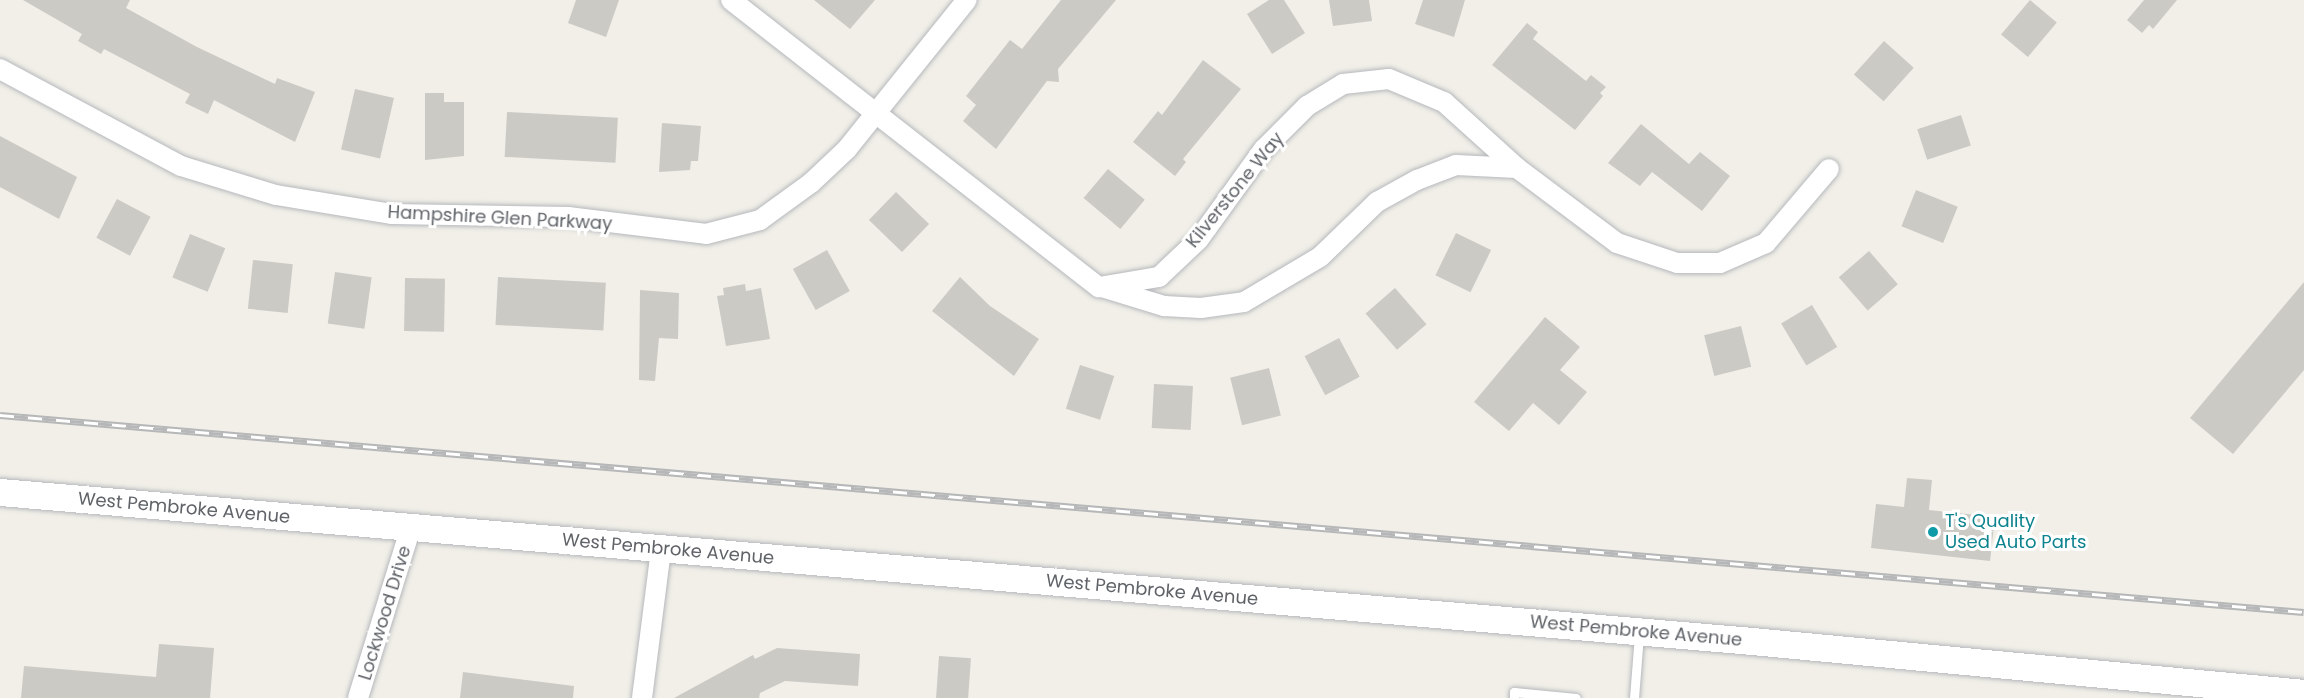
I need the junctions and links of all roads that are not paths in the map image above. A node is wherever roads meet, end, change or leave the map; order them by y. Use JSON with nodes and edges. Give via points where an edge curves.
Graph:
{"nodes":[{"id":1,"x":731,"y":0,"type":"edge"},
{"id":2,"x":967,"y":0,"type":"edge"},
{"id":3,"x":0,"y":69,"type":"edge"},
{"id":4,"x":875,"y":114,"type":"junction"},
{"id":5,"x":1517,"y":168,"type":"junction"},
{"id":6,"x":1829,"y":169,"type":"dead end"},
{"id":7,"x":1099,"y":286,"type":"junction"},
{"id":8,"x":0,"y":492,"type":"edge"},
{"id":9,"x":411,"y":527,"type":"junction"},
{"id":10,"x":661,"y":549,"type":"junction"},
{"id":11,"x":1640,"y":632,"type":"junction"},
{"id":12,"x":2304,"y":693,"type":"edge"},
{"id":13,"x":358,"y":698,"type":"edge"},
{"id":14,"x":642,"y":698,"type":"edge"},
{"id":15,"x":1514,"y":698,"type":"edge"},
{"id":16,"x":1576,"y":698,"type":"edge"},
{"id":17,"x":1634,"y":698,"type":"edge"}],
"edges":[{"from":1,"to":4,"type":"street"},
{"from":2,"to":4,"type":"street","name":"Hampshire Glen Parkway"},
{"from":3,"to":4,"type":"street","name":"Hampshire Glen Parkway","via":[[181,166],[276,195],[392,214],[568,217],[705,234],[760,220],[811,183]]},
{"from":4,"to":7,"type":"street"},
{"from":5,"to":6,"type":"street","name":"Kilverstone Way","via":[[1617,243],[1677,263],[1720,263],[1766,243]]},
{"from":5,"to":7,"type":"street","via":[[1455,165],[1417,180],[1377,202],[1320,257],[1244,302],[1201,308],[1164,306]]},
{"from":5,"to":7,"type":"street","name":"Kilverstone Way","via":[[1444,102],[1389,79],[1343,84],[1307,106],[1264,148],[1199,239],[1159,277]]},
{"from":8,"to":9,"type":"main road","name":"West Pembroke Avenue"},
{"from":9,"to":10,"type":"main road","name":"West Pembroke Avenue"},
{"from":9,"to":13,"type":"street","name":"Lockwood Drive"},
{"from":10,"to":11,"type":"main road","name":"West Pembroke Avenue"},
{"from":10,"to":14,"type":"street"},
{"from":11,"to":12,"type":"main road","name":"West Pembroke Avenue"},
{"from":11,"to":17,"type":"lane"},
{"from":15,"to":16,"type":"lane","via":[[1514,692]]}]}
